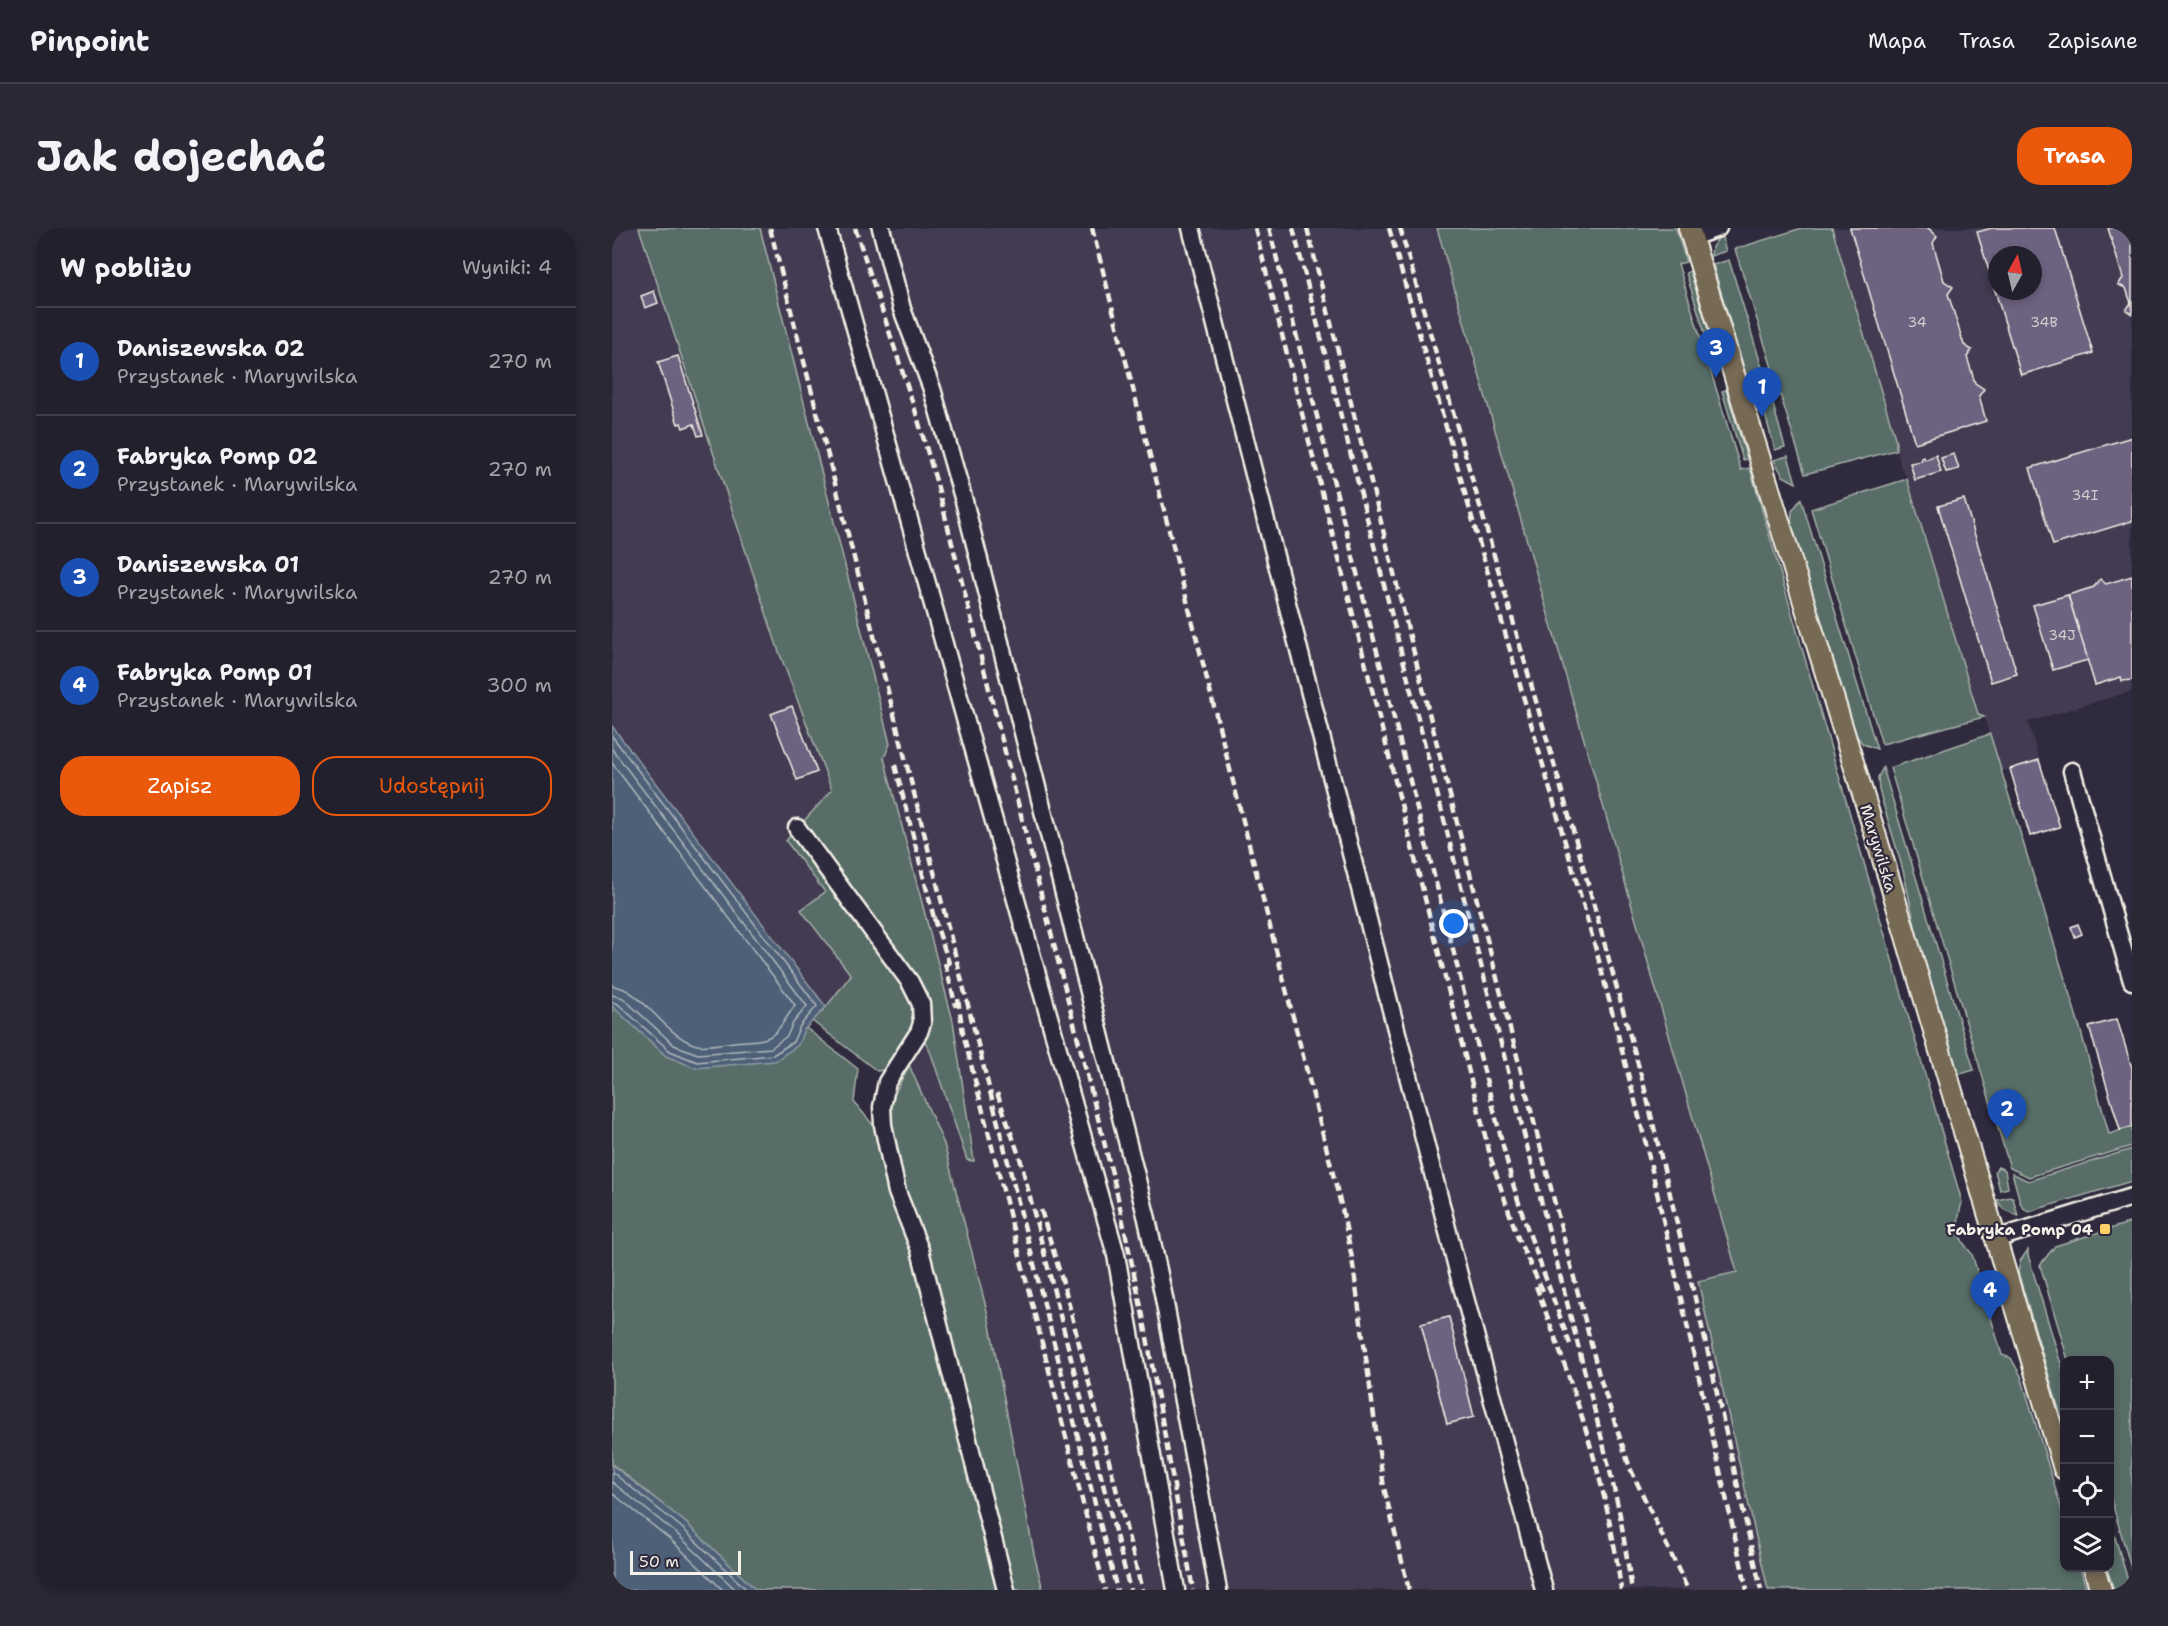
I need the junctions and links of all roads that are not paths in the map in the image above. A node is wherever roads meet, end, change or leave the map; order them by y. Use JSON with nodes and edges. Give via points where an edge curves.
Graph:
{"nodes":[{"id":1,"x":827,"y":228,"type":"edge"},
{"id":2,"x":881,"y":228,"type":"edge"},
{"id":3,"x":1191,"y":228,"type":"edge"},
{"id":4,"x":1718,"y":228,"type":"edge"},
{"id":5,"x":1690,"y":233,"type":"edge"},
{"id":6,"x":2072,"y":771,"type":"dead end"},
{"id":7,"x":797,"y":828,"type":"dead end"},
{"id":8,"x":2132,"y":981,"type":"edge"},
{"id":9,"x":2132,"y":1197,"type":"edge"},
{"id":10,"x":1995,"y":1239,"type":"junction"},
{"id":11,"x":2062,"y":1464,"type":"edge"},
{"id":12,"x":2095,"y":1572,"type":"edge"},
{"id":13,"x":1006,"y":1590,"type":"edge"},
{"id":14,"x":1176,"y":1590,"type":"edge"},
{"id":15,"x":1218,"y":1590,"type":"edge"},
{"id":16,"x":1544,"y":1590,"type":"edge"},
{"id":17,"x":2101,"y":1590,"type":"edge"}],
"edges":[{"from":1,"to":14,"type":"street","via":[[1116,1255]]},
{"from":2,"to":15,"type":"street","via":[[902,309],[932,389],[964,501],[1147,1219]]},
{"from":3,"to":16,"type":"street","via":[[1460,1279]]},
{"from":4,"to":5,"type":"street"},
{"from":5,"to":10,"type":"main road","name":"Marywilska","via":[[1886,868]]},
{"from":6,"to":8,"type":"street"},
{"from":7,"to":13,"type":"street","via":[[903,972],[921,1004],[919,1032],[885,1089],[883,1125],[897,1192],[920,1250]]},
{"from":9,"to":10,"type":"street"},
{"from":10,"to":11,"type":"main road","name":"Marywilska"},
{"from":12,"to":17,"type":"main road"}]}
